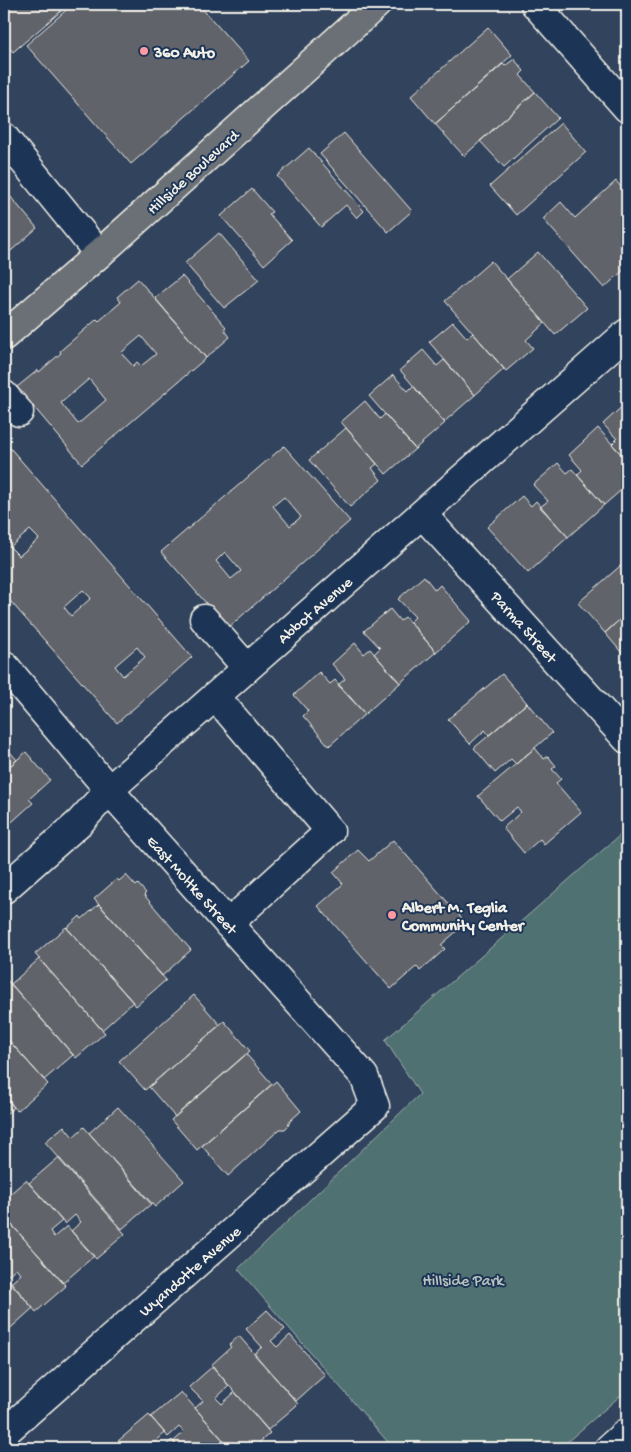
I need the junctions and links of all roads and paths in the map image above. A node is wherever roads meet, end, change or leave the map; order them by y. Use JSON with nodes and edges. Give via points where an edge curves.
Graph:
{"nodes":[{"id":1,"x":377,"y":4,"type":"edge"},
{"id":2,"x":535,"y":4,"type":"edge"},
{"id":3,"x":627,"y":108,"type":"edge"},
{"id":4,"x":4,"y":137,"type":"edge"},
{"id":5,"x":99,"y":254,"type":"junction"},
{"id":6,"x":627,"y":333,"type":"edge"},
{"id":7,"x":4,"y":336,"type":"edge"},
{"id":8,"x":422,"y":514,"type":"junction"},
{"id":9,"x":204,"y":619,"type":"dead end"},
{"id":10,"x":4,"y":665,"type":"edge"},
{"id":11,"x":247,"y":668,"type":"junction"},
{"id":12,"x":215,"y":696,"type":"junction"},
{"id":13,"x":627,"y":739,"type":"edge"},
{"id":14,"x":109,"y":790,"type":"junction"},
{"id":15,"x":4,"y":889,"type":"edge"},
{"id":16,"x":228,"y":924,"type":"junction"},
{"id":17,"x":374,"y":1106,"type":"joint"},
{"id":18,"x":627,"y":1432,"type":"edge"},
{"id":19,"x":4,"y":1433,"type":"edge"},
{"id":20,"x":609,"y":1448,"type":"edge"}],
"edges":[{"from":1,"to":5,"type":"main road","name":"Hillside Boulevard"},
{"from":2,"to":3,"type":"street"},
{"from":4,"to":5,"type":"street"},
{"from":5,"to":7,"type":"main road","name":"Hillside Boulevard"},
{"from":6,"to":8,"type":"street","name":"Abbot Avenue"},
{"from":8,"to":11,"type":"street","name":"Abbot Avenue"},
{"from":8,"to":13,"type":"street","name":"Parma Street"},
{"from":9,"to":11,"type":"street"},
{"from":10,"to":14,"type":"street","name":"East Moltke Street"},
{"from":11,"to":12,"type":"street","name":"Abbot Avenue"},
{"from":12,"to":14,"type":"street","name":"Abbot Avenue"},
{"from":12,"to":16,"type":"street","via":[[330,831]]},
{"from":14,"to":15,"type":"street","name":"Abbot Avenue","via":[[80,822]]},
{"from":14,"to":16,"type":"street","name":"East Moltke Street"},
{"from":16,"to":17,"type":"street","name":"East Moltke Street","via":[[364,1076]]},
{"from":17,"to":19,"type":"street","name":"Wyandotte Avenue"},
{"from":18,"to":20,"type":"street"}]}
